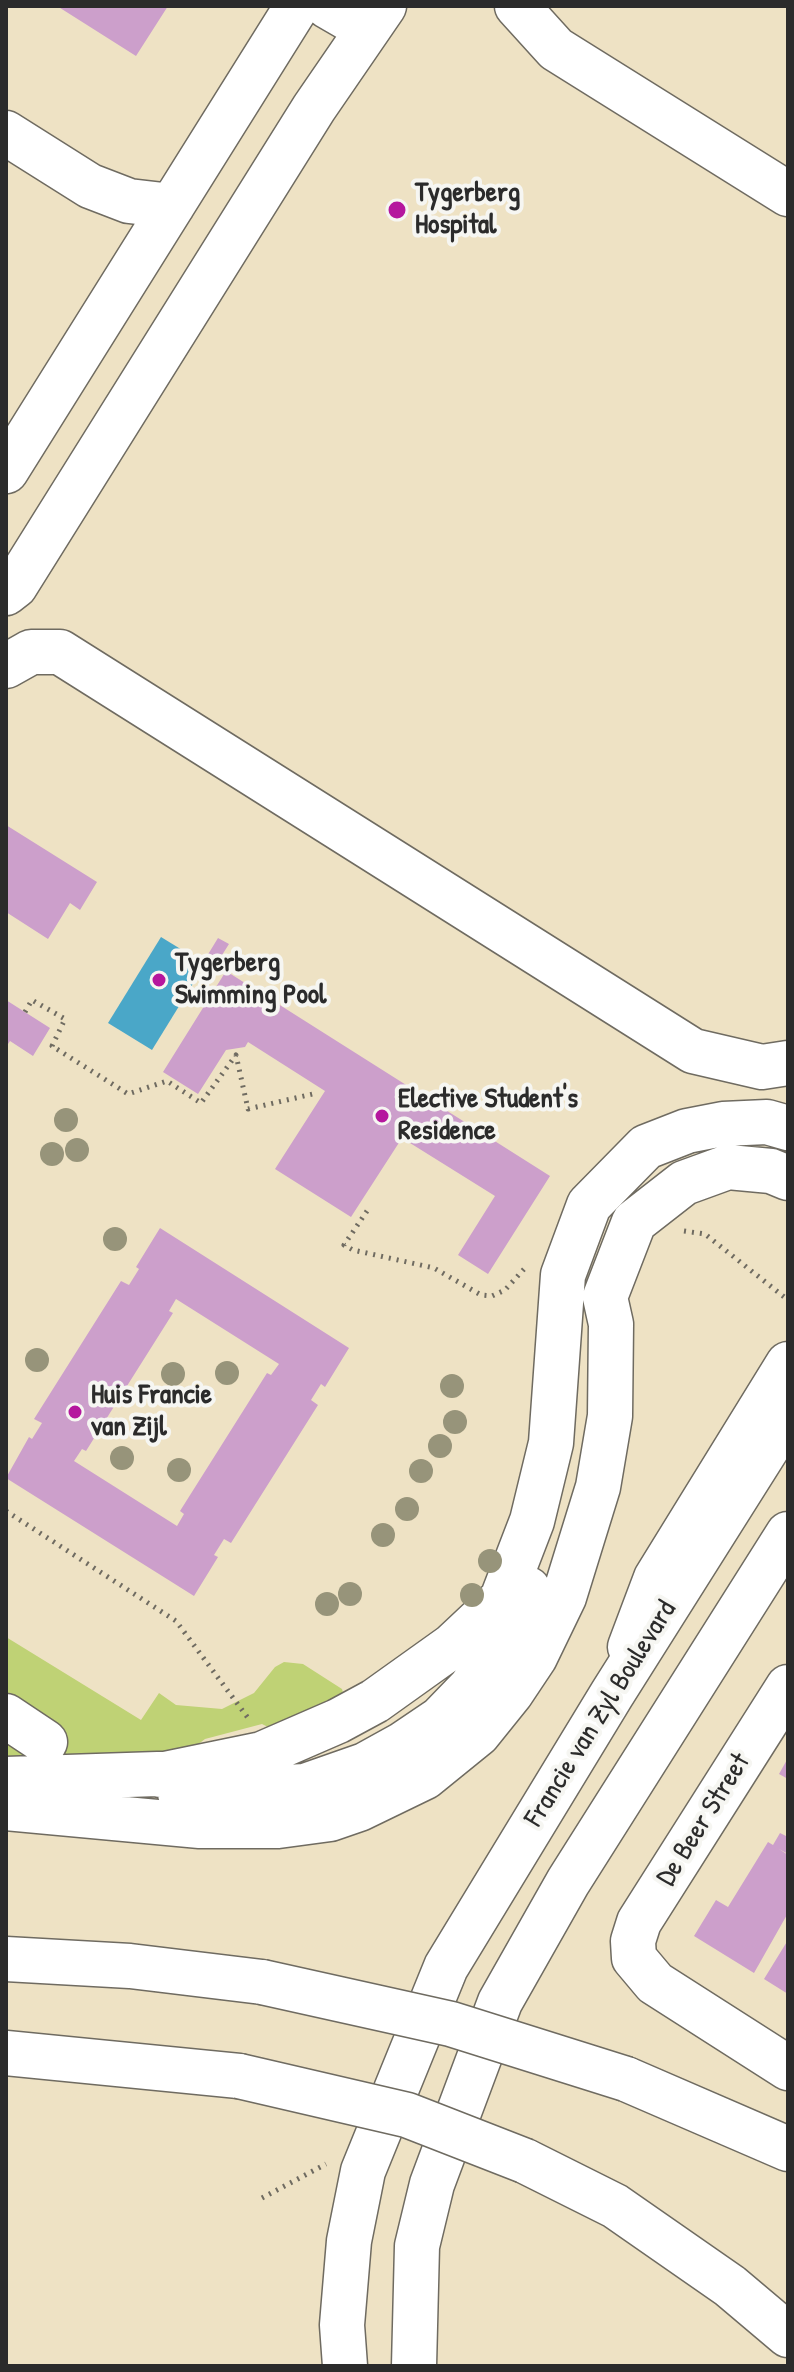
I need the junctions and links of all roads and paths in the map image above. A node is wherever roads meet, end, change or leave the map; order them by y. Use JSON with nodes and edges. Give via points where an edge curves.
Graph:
{"nodes":[{"id":1,"x":297,"y":6,"type":"edge"},
{"id":2,"x":327,"y":6,"type":"edge"},
{"id":3,"x":517,"y":6,"type":"edge"},
{"id":4,"x":374,"y":17,"type":"edge"},
{"id":5,"x":6,"y":133,"type":"edge"},
{"id":6,"x":788,"y":194,"type":"edge"},
{"id":7,"x":172,"y":206,"type":"junction"},
{"id":8,"x":63,"y":381,"type":"junction"},
{"id":9,"x":122,"y":417,"type":"junction"},
{"id":10,"x":6,"y":471,"type":"edge"},
{"id":11,"x":6,"y":593,"type":"edge"},
{"id":12,"x":6,"y":666,"type":"edge"},
{"id":13,"x":25,"y":1012,"type":"dead end"},
{"id":14,"x":788,"y":1063,"type":"edge"},
{"id":15,"x":317,"y":1093,"type":"dead end"},
{"id":16,"x":788,"y":1128,"type":"edge"},
{"id":17,"x":788,"y":1151,"type":"edge"},
{"id":18,"x":788,"y":1178,"type":"edge"},
{"id":19,"x":589,"y":1205,"type":"junction"},
{"id":20,"x":367,"y":1211,"type":"dead end"},
{"id":21,"x":676,"y":1230,"type":"dead end"},
{"id":22,"x":533,"y":1258,"type":"dead end"},
{"id":23,"x":788,"y":1300,"type":"edge"},
{"id":24,"x":788,"y":1364,"type":"edge"},
{"id":25,"x":788,"y":1415,"type":"edge"},
{"id":26,"x":6,"y":1511,"type":"edge"},
{"id":27,"x":788,"y":1534,"type":"edge"},
{"id":28,"x":788,"y":1687,"type":"edge"},
{"id":29,"x":612,"y":1694,"type":"junction"},
{"id":30,"x":6,"y":1716,"type":"edge"},
{"id":31,"x":256,"y":1728,"type":"dead end"},
{"id":32,"x":45,"y":1742,"type":"dead end"},
{"id":33,"x":6,"y":1779,"type":"edge"},
{"id":34,"x":6,"y":1803,"type":"edge"},
{"id":35,"x":6,"y":1959,"type":"edge"},
{"id":36,"x":6,"y":2053,"type":"edge"},
{"id":37,"x":788,"y":2068,"type":"edge"},
{"id":38,"x":788,"y":2149,"type":"edge"},
{"id":39,"x":334,"y":2158,"type":"dead end"},
{"id":40,"x":262,"y":2198,"type":"dead end"},
{"id":41,"x":788,"y":2335,"type":"edge"},
{"id":42,"x":345,"y":2366,"type":"edge"},
{"id":43,"x":414,"y":2366,"type":"edge"}],
"edges":[{"from":1,"to":7,"type":"street"},
{"from":2,"to":4,"type":"street"},
{"from":3,"to":6,"type":"street","via":[[556,49]]},
{"from":4,"to":9,"type":"street"},
{"from":5,"to":7,"type":"street","via":[[90,186],[129,201]]},
{"from":7,"to":8,"type":"street"},
{"from":8,"to":9,"type":"street"},
{"from":8,"to":10,"type":"street"},
{"from":9,"to":11,"type":"street"},
{"from":12,"to":14,"type":"street","via":[[31,652],[60,652],[693,1051],[762,1067]]},
{"from":13,"to":15,"type":"path","via":[[32,1000],[65,1019],[52,1046],[128,1094],[167,1081],[201,1103],[236,1055],[248,1109]]},
{"from":16,"to":19,"type":"street","via":[[767,1122],[687,1131],[646,1147]]},
{"from":17,"to":19,"type":"street","via":[[758,1144],[699,1149]]},
{"from":18,"to":34,"type":"street","via":[[728,1167],[684,1183],[634,1222],[606,1299],[611,1324],[610,1416],[598,1487],[564,1597],[535,1657],[478,1734],[425,1777],[330,1819],[278,1826],[200,1826]]},
{"from":19,"to":33,"type":"street","via":[[563,1275],[551,1443],[532,1521],[502,1599],[457,1670],[390,1723],[353,1743],[259,1770]]},
{"from":20,"to":22,"type":"path","via":[[344,1245],[434,1268],[481,1295],[505,1290]]},
{"from":21,"to":23,"type":"path","via":[[705,1234]]},
{"from":24,"to":29,"type":"street","via":[[656,1578]]},
{"from":25,"to":29,"type":"street","name":"Francie van Zyl Boulevard"},
{"from":26,"to":31,"type":"path","via":[[176,1621]]},
{"from":27,"to":43,"type":"street","via":[[568,1882],[500,2002],[432,2184],[417,2246]]},
{"from":28,"to":37,"type":"street","name":"De Beer Street","via":[[639,1922],[633,1941],[634,1958],[655,1983]]},
{"from":29,"to":42,"type":"street","name":"Francie van Zyl Boulevard","via":[[446,1967],[363,2171],[349,2241],[342,2325]]},
{"from":30,"to":32,"type":"street"},
{"from":35,"to":38,"type":"street","bridge":true,"via":[[130,1966],[262,1982],[451,2024],[626,2079]]},
{"from":36,"to":41,"type":"street","bridge":true,"via":[[239,2076],[407,2115],[525,2161],[615,2206],[730,2286]]},
{"from":39,"to":40,"type":"path"}]}
